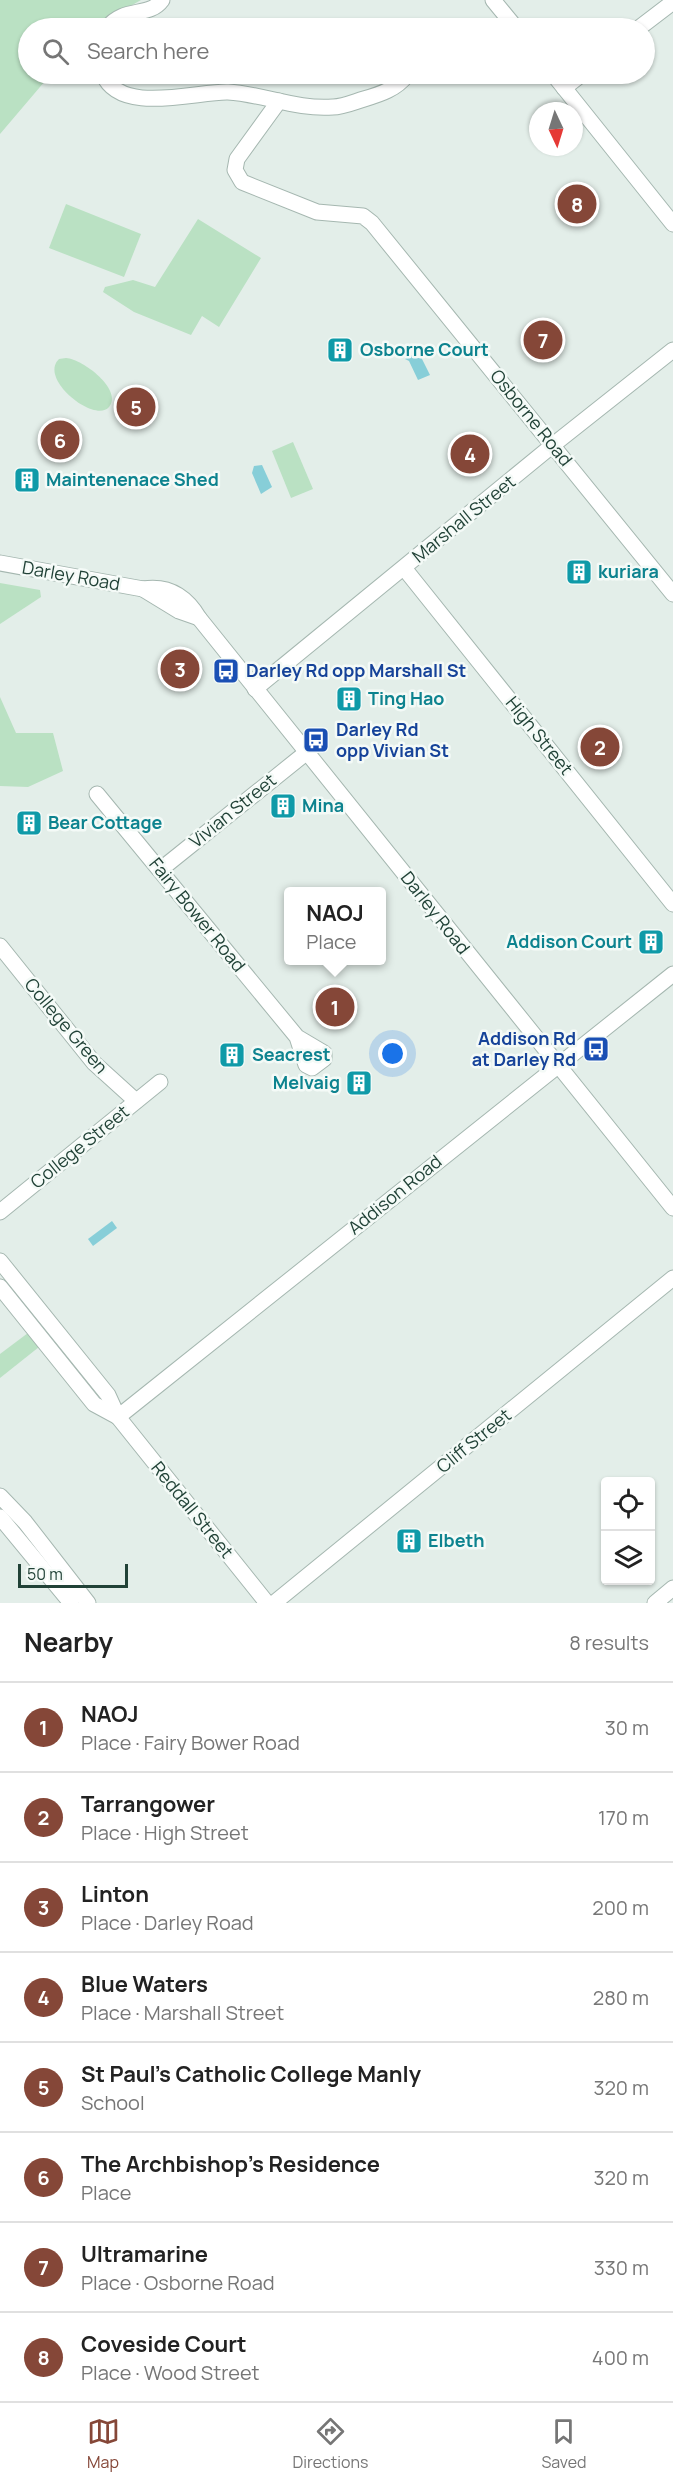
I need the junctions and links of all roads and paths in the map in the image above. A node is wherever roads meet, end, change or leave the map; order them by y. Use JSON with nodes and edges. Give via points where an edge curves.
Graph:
{"nodes":[{"id":1,"x":162,"y":0,"type":"edge"},
{"id":2,"x":493,"y":0,"type":"edge"},
{"id":3,"x":673,"y":2,"type":"edge"},
{"id":4,"x":118,"y":18,"type":"edge"},
{"id":5,"x":508,"y":18,"type":"edge"},
{"id":6,"x":652,"y":18,"type":"edge"},
{"id":7,"x":112,"y":84,"type":"edge"},
{"id":8,"x":400,"y":84,"type":"edge"},
{"id":9,"x":561,"y":84,"type":"edge"},
{"id":10,"x":569,"y":84,"type":"edge"},
{"id":11,"x":564,"y":88,"type":"junction"},
{"id":12,"x":279,"y":101,"type":"junction"},
{"id":13,"x":673,"y":224,"type":"edge"},
{"id":14,"x":673,"y":350,"type":"edge"},
{"id":15,"x":553,"y":445,"type":"junction"},
{"id":16,"x":0,"y":563,"type":"edge"},
{"id":17,"x":404,"y":568,"type":"junction"},
{"id":18,"x":673,"y":594,"type":"edge"},
{"id":19,"x":255,"y":688,"type":"junction"},
{"id":20,"x":307,"y":752,"type":"junction"},
{"id":21,"x":97,"y":794,"type":"dead end"},
{"id":22,"x":159,"y":870,"type":"junction"},
{"id":23,"x":673,"y":904,"type":"edge"},
{"id":24,"x":0,"y":946,"type":"edge"},
{"id":25,"x":673,"y":974,"type":"edge"},
{"id":26,"x":297,"y":1037,"type":"dead end"},
{"id":27,"x":558,"y":1066,"type":"junction"},
{"id":28,"x":160,"y":1082,"type":"dead end"},
{"id":29,"x":136,"y":1101,"type":"junction"},
{"id":30,"x":673,"y":1208,"type":"edge"},
{"id":31,"x":0,"y":1212,"type":"edge"},
{"id":32,"x":0,"y":1262,"type":"edge"},
{"id":33,"x":673,"y":1278,"type":"edge"},
{"id":34,"x":0,"y":1287,"type":"edge"},
{"id":35,"x":118,"y":1417,"type":"junction"},
{"id":36,"x":0,"y":1496,"type":"edge"},
{"id":37,"x":0,"y":1517,"type":"edge"},
{"id":38,"x":673,"y":1588,"type":"edge"},
{"id":39,"x":71,"y":1603,"type":"edge"},
{"id":40,"x":88,"y":1603,"type":"edge"},
{"id":41,"x":267,"y":1603,"type":"edge"},
{"id":42,"x":274,"y":1603,"type":"edge"},
{"id":43,"x":655,"y":1603,"type":"edge"}],
"edges":[{"from":1,"to":4,"type":"street","via":[[150,10]]},
{"from":2,"to":5,"type":"street"},
{"from":3,"to":6,"type":"street"},
{"from":7,"to":12,"type":"street","via":[[133,96],[151,99],[227,92]]},
{"from":8,"to":12,"type":"street","via":[[373,97],[335,107]]},
{"from":9,"to":11,"type":"street"},
{"from":10,"to":11,"type":"street"},
{"from":11,"to":13,"type":"street"},
{"from":12,"to":15,"type":"street","name":"Osborne Road","via":[[237,159],[235,170],[242,182],[317,213],[363,216]]},
{"from":14,"to":15,"type":"street","name":"Marshall Street"},
{"from":15,"to":17,"type":"street","name":"Marshall Street"},
{"from":15,"to":18,"type":"street","name":"Osborne Road"},
{"from":16,"to":19,"type":"street","name":"Darley Road","via":[[143,589],[199,618]]},
{"from":17,"to":19,"type":"street","name":"Marshall Street"},
{"from":17,"to":23,"type":"street","name":"High Street"},
{"from":19,"to":20,"type":"street","name":"Darley Road"},
{"from":20,"to":22,"type":"street","name":"Vivian Street"},
{"from":20,"to":27,"type":"street","name":"Darley Road"},
{"from":21,"to":22,"type":"street","name":"Fairy Bower Road"},
{"from":22,"to":26,"type":"street","name":"Fairy Bower Road"},
{"from":24,"to":29,"type":"street","name":"College Green","via":[[94,1063]]},
{"from":25,"to":27,"type":"street","name":"Addison Road"},
{"from":27,"to":30,"type":"street","name":"Darley Road"},
{"from":27,"to":35,"type":"street","name":"Addison Road"},
{"from":28,"to":29,"type":"street","name":"College Street"},
{"from":29,"to":31,"type":"street","name":"College Street"},
{"from":32,"to":35,"type":"street","name":"Reddall Street","via":[[108,1395]]},
{"from":33,"to":42,"type":"street","name":"Cliff Street"},
{"from":34,"to":35,"type":"street","name":"Reddall Street","via":[[94,1404]]},
{"from":35,"to":41,"type":"street","name":"Reddall Street"},
{"from":36,"to":40,"type":"street"},
{"from":37,"to":39,"type":"street"},
{"from":38,"to":43,"type":"street"}]}
